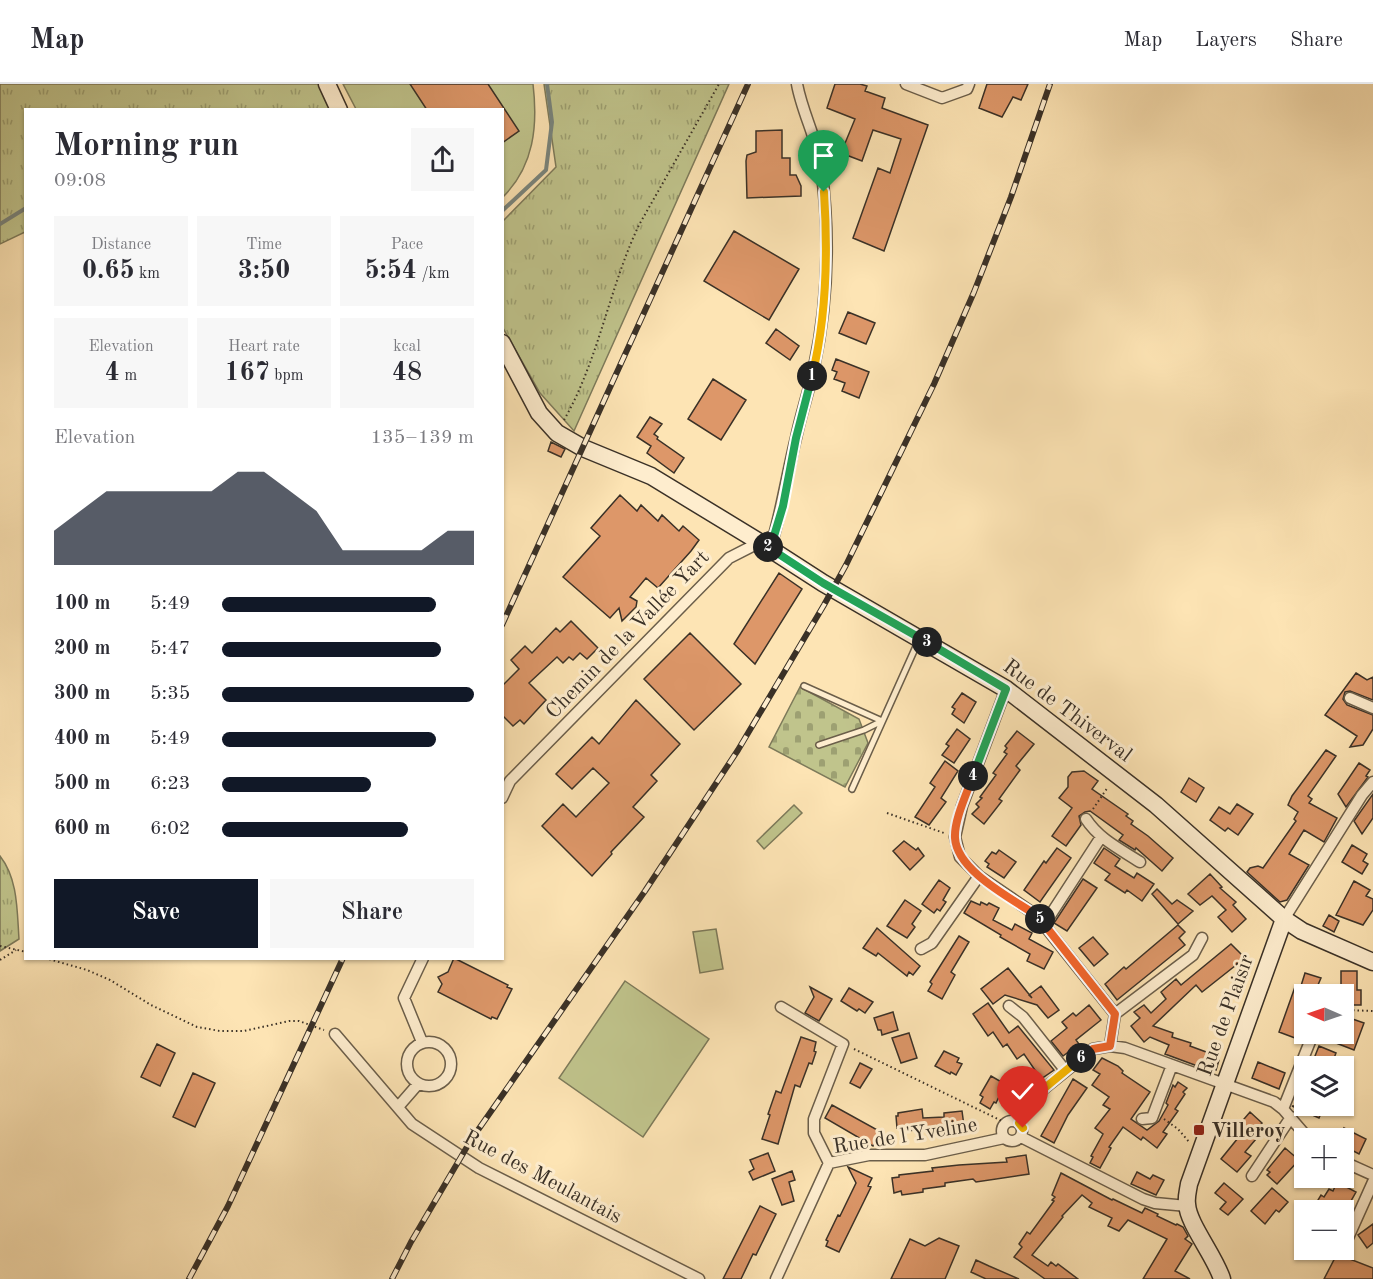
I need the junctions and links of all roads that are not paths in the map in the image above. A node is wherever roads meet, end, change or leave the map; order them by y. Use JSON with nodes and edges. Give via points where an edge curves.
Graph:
{"nodes":[{"id":1,"x":327,"y":84,"type":"edge"},
{"id":2,"x":797,"y":84,"type":"edge"},
{"id":3,"x":906,"y":84,"type":"edge"},
{"id":4,"x":969,"y":84,"type":"edge"},
{"id":5,"x":338,"y":108,"type":"edge"},
{"id":6,"x":504,"y":347,"type":"edge"},
{"id":7,"x":761,"y":543,"type":"junction"},
{"id":8,"x":920,"y":638,"type":"junction"},
{"id":9,"x":804,"y":686,"type":"dead end"},
{"id":10,"x":1006,"y":689,"type":"junction"},
{"id":11,"x":1350,"y":698,"type":"dead end"},
{"id":12,"x":1373,"y":708,"type":"edge"},
{"id":13,"x":882,"y":722,"type":"junction"},
{"id":14,"x":819,"y":745,"type":"dead end"},
{"id":15,"x":1373,"y":782,"type":"edge"},
{"id":16,"x":852,"y":789,"type":"dead end"},
{"id":17,"x":504,"y":794,"type":"edge"},
{"id":18,"x":1086,"y":819,"type":"road end"},
{"id":19,"x":1101,"y":837,"type":"junction"},
{"id":20,"x":1140,"y":862,"type":"dead end"},
{"id":21,"x":979,"y":876,"type":"junction"},
{"id":22,"x":1284,"y":919,"type":"junction"},
{"id":23,"x":1044,"y":925,"type":"junction"},
{"id":24,"x":1202,"y":938,"type":"dead end"},
{"id":25,"x":921,"y":949,"type":"dead end"},
{"id":26,"x":422,"y":960,"type":"edge"},
{"id":27,"x":1373,"y":962,"type":"edge"},
{"id":28,"x":1009,"y":1006,"type":"dead end"},
{"id":29,"x":781,"y":1007,"type":"dead end"},
{"id":30,"x":1115,"y":1014,"type":"junction"},
{"id":31,"x":335,"y":1034,"type":"road end"},
{"id":32,"x":422,"y":1042,"type":"junction"},
{"id":33,"x":1310,"y":1044,"type":"edge"},
{"id":34,"x":1110,"y":1046,"type":"junction"},
{"id":35,"x":1172,"y":1065,"type":"junction"},
{"id":36,"x":1065,"y":1070,"type":"junction"},
{"id":37,"x":418,"y":1084,"type":"junction"},
{"id":38,"x":1223,"y":1084,"type":"junction"},
{"id":39,"x":398,"y":1107,"type":"junction"},
{"id":40,"x":1287,"y":1113,"type":"junction"},
{"id":41,"x":1142,"y":1119,"type":"dead end"},
{"id":42,"x":1019,"y":1123,"type":"junction"},
{"id":43,"x":1300,"y":1128,"type":"edge"},
{"id":44,"x":1021,"y":1137,"type":"junction"},
{"id":45,"x":1004,"y":1138,"type":"junction"},
{"id":46,"x":829,"y":1162,"type":"junction"},
{"id":47,"x":1354,"y":1166,"type":"edge"},
{"id":48,"x":1373,"y":1175,"type":"edge"},
{"id":49,"x":1252,"y":1176,"type":"dead end"},
{"id":50,"x":1373,"y":1182,"type":"edge"},
{"id":51,"x":1187,"y":1206,"type":"junction"},
{"id":52,"x":1354,"y":1224,"type":"edge"},
{"id":53,"x":699,"y":1279,"type":"edge"},
{"id":54,"x":776,"y":1279,"type":"edge"},
{"id":55,"x":1222,"y":1279,"type":"edge"}],
"edges":[{"from":1,"to":5,"type":"street"},
{"from":2,"to":7,"type":"street","name":"Chemin de la Vallée Yart","via":[[820,164],[827,243],[825,277],[816,357],[783,506],[774,536]]},
{"from":3,"to":4,"type":"street","via":[[942,98],[967,89]]},
{"from":6,"to":7,"type":"street","name":"Rue de Thiverval","via":[[539,413],[556,433],[651,476]]},
{"from":7,"to":8,"type":"street","name":"Rue de Thiverval"},
{"from":7,"to":17,"type":"street","name":"Chemin de la Vallée Yart","via":[[729,558],[510,781]]},
{"from":8,"to":10,"type":"street","name":"Rue de Thiverval"},
{"from":8,"to":13,"type":"lane"},
{"from":9,"to":13,"type":"lane"},
{"from":10,"to":21,"type":"street","via":[[962,806],[955,837],[960,857]]},
{"from":10,"to":22,"type":"street","name":"Rue de Thiverval","via":[[1156,805]]},
{"from":11,"to":12,"type":"street"},
{"from":13,"to":14,"type":"lane"},
{"from":13,"to":16,"type":"lane"},
{"from":15,"to":22,"type":"street","name":"Rue de Plaisir"},
{"from":18,"to":19,"type":"street"},
{"from":19,"to":20,"type":"street"},
{"from":19,"to":23,"type":"street"},
{"from":21,"to":23,"type":"street","via":[[1036,915]]},
{"from":21,"to":25,"type":"street","via":[[932,943]]},
{"from":22,"to":27,"type":"street","name":"Rue de Thiverval"},
{"from":22,"to":38,"type":"street","name":"Rue de Plaisir"},
{"from":23,"to":30,"type":"street"},
{"from":24,"to":30,"type":"street","via":[[1193,955]]},
{"from":26,"to":32,"type":"street","via":[[404,998]]},
{"from":28,"to":36,"type":"street","via":[[1023,1017]]},
{"from":29,"to":46,"type":"street","via":[[843,1044],[814,1119],[814,1133]]},
{"from":30,"to":34,"type":"street"},
{"from":31,"to":39,"type":"street","name":"Rue des Meulantais"},
{"from":32,"to":37,"type":"street","via":[[407,1058],[408,1073]]},
{"from":32,"to":37,"type":"street","via":[[443,1046],[452,1066],[440,1084]]},
{"from":33,"to":40,"type":"street"},
{"from":34,"to":35,"type":"street"},
{"from":34,"to":36,"type":"street","via":[[1093,1049]]},
{"from":35,"to":38,"type":"street"},
{"from":35,"to":41,"type":"street","via":[[1152,1118]]},
{"from":36,"to":42,"type":"street","via":[[1035,1096]]},
{"from":37,"to":39,"type":"street"},
{"from":38,"to":40,"type":"street","via":[[1274,1102]]},
{"from":38,"to":51,"type":"street","name":"Rue de Plaisir","via":[[1189,1184]]},
{"from":39,"to":53,"type":"street","name":"Rue des Meulantais","via":[[412,1124],[478,1168]]},
{"from":40,"to":43,"type":"street"},
{"from":40,"to":49,"type":"street"},
{"from":42,"to":44,"type":"street","via":[[1023,1128]]},
{"from":42,"to":45,"type":"street","via":[[1006,1123],[1002,1128]]},
{"from":44,"to":45,"type":"street","via":[[1014,1141]]},
{"from":44,"to":51,"type":"street","via":[[1143,1199]]},
{"from":45,"to":46,"type":"street","name":"Rue de l'Yveline","via":[[925,1155],[869,1155]]},
{"from":46,"to":54,"type":"street","name":"Rue de l'Yveline"},
{"from":47,"to":48,"type":"street"},
{"from":50,"to":52,"type":"street"},
{"from":51,"to":55,"type":"street"}]}
